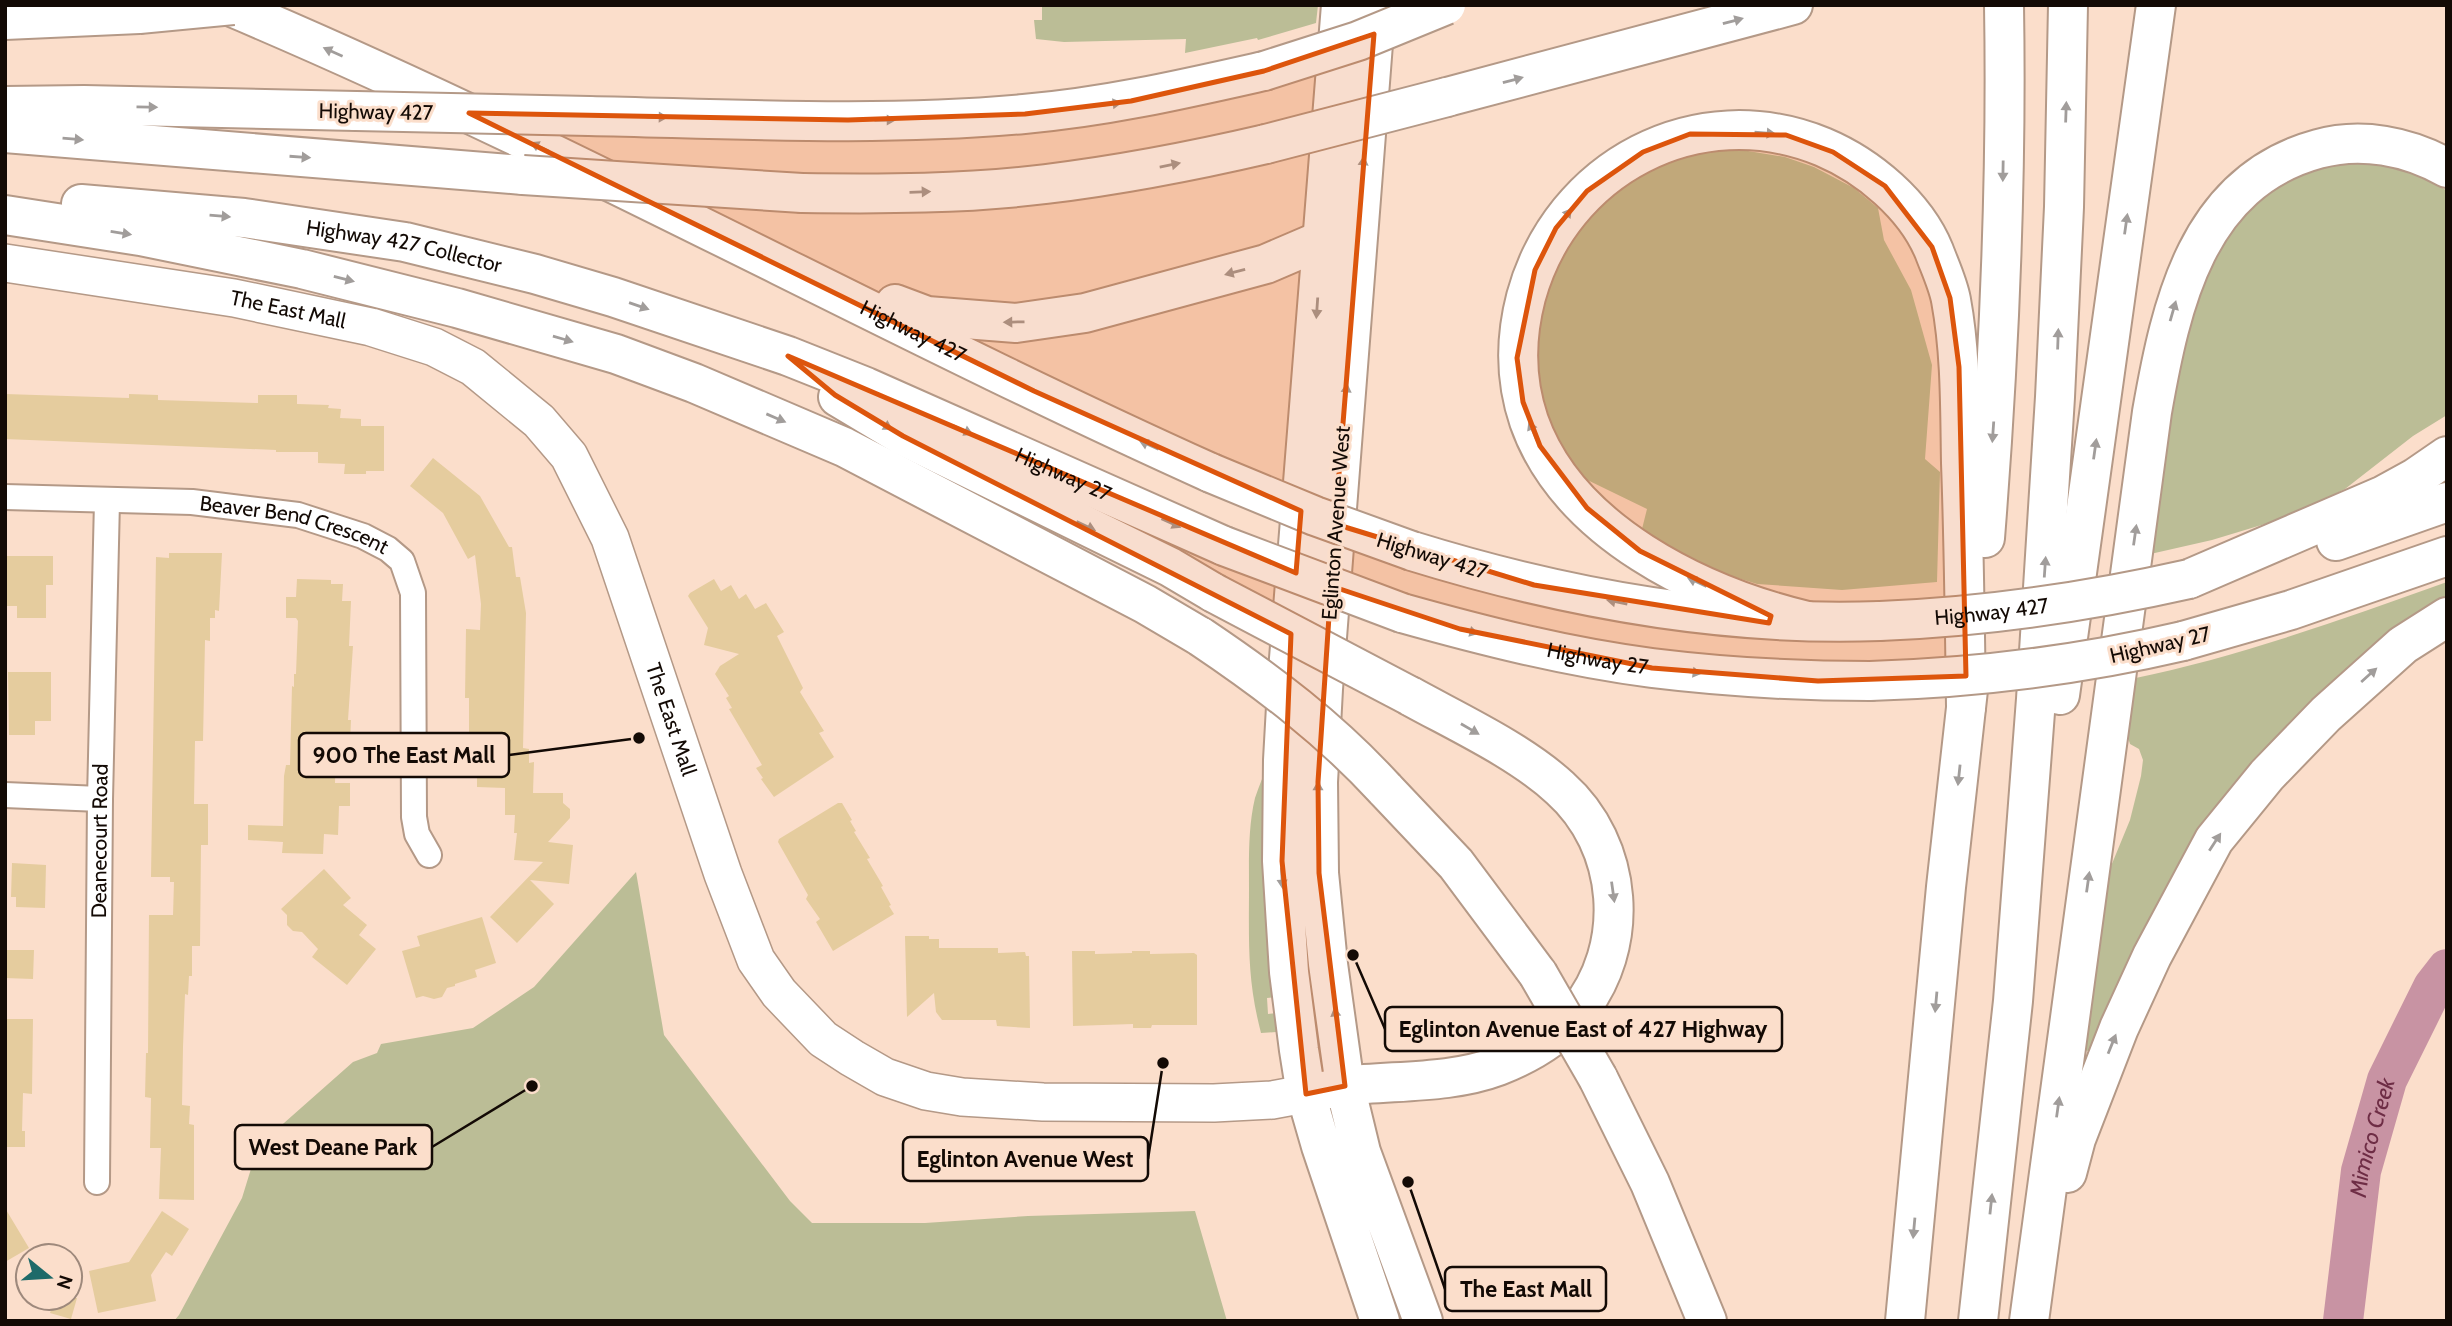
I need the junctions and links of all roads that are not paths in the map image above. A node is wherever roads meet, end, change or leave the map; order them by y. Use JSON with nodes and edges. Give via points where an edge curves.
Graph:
{"nodes":[{"id":1,"x":227,"y":5,"type":"edge"},
{"id":2,"x":233,"y":5,"type":"edge"},
{"id":3,"x":1341,"y":5,"type":"edge"},
{"id":4,"x":1376,"y":5,"type":"edge"},
{"id":5,"x":1446,"y":5,"type":"edge"},
{"id":6,"x":1793,"y":5,"type":"edge"},
{"id":7,"x":2004,"y":5,"type":"edge"},
{"id":8,"x":2068,"y":5,"type":"edge"},
{"id":9,"x":2156,"y":5,"type":"edge"},
{"id":10,"x":5,"y":20,"type":"edge"},
{"id":11,"x":5,"y":106,"type":"edge"},
{"id":12,"x":5,"y":132,"type":"edge"},
{"id":13,"x":2447,"y":169,"type":"edge"},
{"id":14,"x":5,"y":200,"type":"edge"},
{"id":15,"x":5,"y":215,"type":"edge"},
{"id":16,"x":1322,"y":240,"type":"junction"},
{"id":17,"x":733,"y":242,"type":"junction"},
{"id":18,"x":5,"y":263,"type":"edge"},
{"id":19,"x":788,"y":356,"type":"junction"},
{"id":20,"x":2447,"y":456,"type":"edge"},
{"id":21,"x":5,"y":498,"type":"edge"},
{"id":22,"x":107,"y":501,"type":"junction"},
{"id":23,"x":2447,"y":502,"type":"edge"},
{"id":24,"x":2447,"y":556,"type":"edge"},
{"id":25,"x":2189,"y":579,"type":"junction"},
{"id":26,"x":2447,"y":617,"type":"edge"},
{"id":27,"x":1807,"y":621,"type":"junction"},
{"id":28,"x":1966,"y":707,"type":"junction"},
{"id":29,"x":5,"y":795,"type":"edge"},
{"id":30,"x":100,"y":799,"type":"junction"},
{"id":31,"x":429,"y":855,"type":"dead end"},
{"id":32,"x":2013,"y":1001,"type":"junction"},
{"id":33,"x":1345,"y":1086,"type":"junction"},
{"id":34,"x":1306,"y":1094,"type":"junction"},
{"id":35,"x":97,"y":1182,"type":"dead end"},
{"id":36,"x":1380,"y":1321,"type":"edge"},
{"id":37,"x":1423,"y":1321,"type":"edge"},
{"id":38,"x":1707,"y":1321,"type":"edge"},
{"id":39,"x":1905,"y":1321,"type":"edge"},
{"id":40,"x":1978,"y":1321,"type":"edge"},
{"id":41,"x":2030,"y":1321,"type":"edge"}],
"edges":[{"from":17,"to":1,"type":"main road","one_way":true,"via":[[474,116]]},
{"from":2,"to":10,"type":"main road","bridge":true,"via":[[139,15]]},
{"from":3,"to":16,"type":"main road","name":"Eglinton Avenue West"},
{"from":33,"to":4,"type":"main road","name":"Eglinton Avenue West","one_way":true,"via":[[1319,873],[1318,782]]},
{"from":11,"to":5,"type":"main road","name":"Highway 427","one_way":true,"bridge":true,"via":[[809,120],[988,117],[1131,101],[1264,71]]},
{"from":12,"to":6,"type":"main road","one_way":true,"bridge":true,"via":[[523,176],[803,192],[922,192],[1045,184],[1135,172],[1266,144]]},
{"from":7,"to":28,"type":"main road","one_way":true,"via":[[1998,364]]},
{"from":32,"to":8,"type":"main road","one_way":true,"via":[[2055,397]]},
{"from":32,"to":9,"type":"main road","one_way":true},
{"from":41,"to":13,"type":"main road","one_way":true,"via":[[2152,412],[2167,334],[2184,279],[2219,216],[2246,187],[2283,161],[2324,147],[2366,144],[2401,149]]},
{"from":14,"to":19,"type":"main road","name":"Highway 427 Collector","one_way":true,"via":[[244,218],[405,242],[613,297]]},
{"from":15,"to":38,"type":"main road","one_way":true,"bridge":true,"via":[[302,269],[616,354],[844,446],[1201,637],[1261,677],[1354,755],[1456,864],[1538,974],[1598,1078],[1650,1183]]},
{"from":16,"to":17,"type":"main road","one_way":true,"via":[[1266,264],[1085,313],[1016,323],[927,316]]},
{"from":16,"to":34,"type":"main road","name":"Eglinton Avenue West","one_way":true,"via":[[1282,806],[1284,920]]},
{"from":27,"to":17,"type":"main road","name":"Highway 427","one_way":true,"bridge":true,"via":[[1706,615],[1622,603],[1412,551],[1211,473]]},
{"from":18,"to":34,"type":"main road","name":"The East Mall","via":[[234,298],[372,327],[474,367],[539,421],[569,456],[610,538],[756,960],[823,1038],[852,1058],[885,1077],[962,1097],[1214,1103]]},
{"from":19,"to":24,"type":"main road","name":"Highway 27","one_way":true,"bridge":true,"via":[[1224,546],[1402,613],[1513,642],[1652,668],[1759,678],[1870,681],[2061,665],[2183,641],[2291,610]]},
{"from":19,"to":33,"type":"main road","one_way":true,"bridge":true,"via":[[835,395],[903,436],[1170,567],[1518,758],[1560,788],[1590,825],[1608,862],[1615,906],[1602,974],[1576,1014],[1521,1056],[1478,1072]]},
{"from":20,"to":25,"type":"main road","via":[[2384,495]]},
{"from":21,"to":22,"type":"street","name":"Beaver Bend Crescent"},
{"from":22,"to":30,"type":"street","name":"Deanecourt Road"},
{"from":22,"to":31,"type":"street","name":"Beaver Bend Crescent","via":[[192,502],[298,515],[363,536],[402,561],[413,593],[415,618],[414,817]]},
{"from":23,"to":25,"type":"main road","via":[[2311,550]]},
{"from":25,"to":27,"type":"main road","name":"Highway 427","bridge":true,"via":[[1997,613]]},
{"from":41,"to":26,"type":"main road","one_way":true,"via":[[2076,1139],[2152,956],[2214,840],[2267,775],[2326,714],[2403,645]]},
{"from":27,"to":28,"type":"main road","one_way":true,"via":[[1747,604],[1693,581],[1604,525],[1552,466],[1523,402],[1517,358],[1521,316],[1535,270],[1556,228],[1587,191],[1618,168],[1690,134],[1766,132],[1833,152],[1885,186],[1911,214],[1932,247],[1950,298],[1959,366]]},
{"from":28,"to":39,"type":"main road","one_way":true},
{"from":29,"to":30,"type":"street"},
{"from":30,"to":35,"type":"street","name":"Deanecourt Road"},
{"from":40,"to":32,"type":"main road","one_way":true},
{"from":33,"to":34,"type":"main road","name":"The East Mall"},
{"from":33,"to":37,"type":"main road","name":"Eglinton Avenue West","via":[[1361,1152]]},
{"from":34,"to":36,"type":"main road","name":"Eglinton Avenue West"}]}
